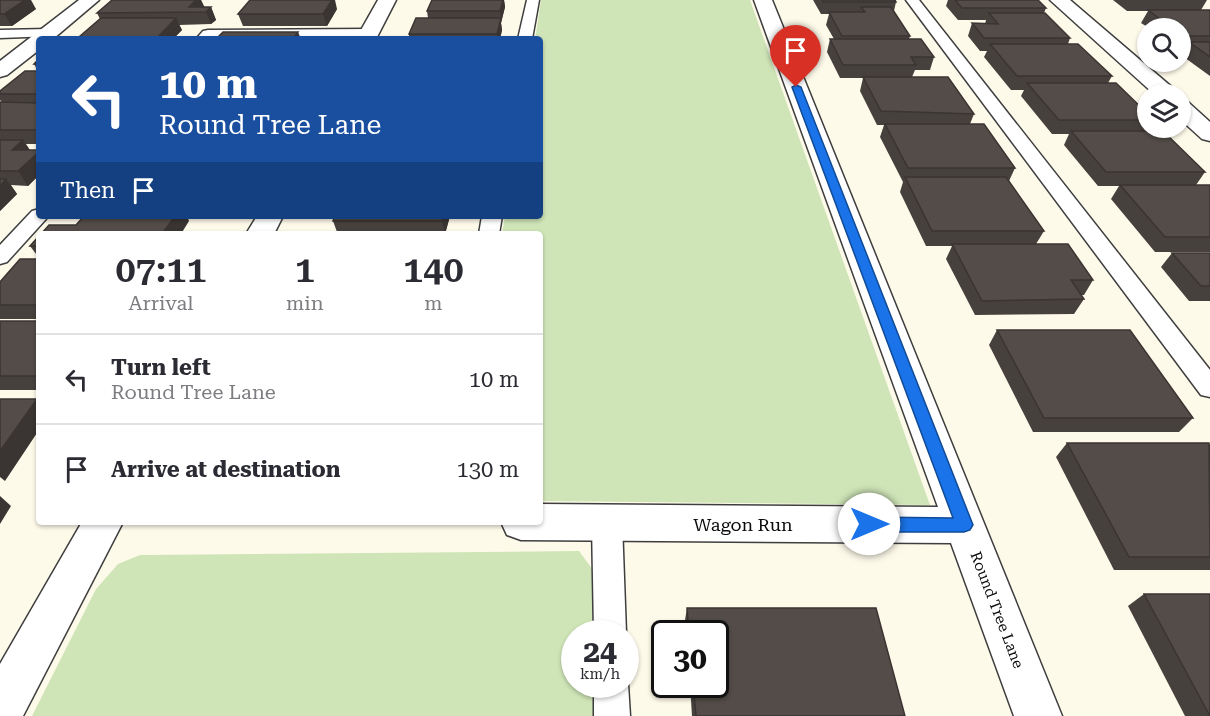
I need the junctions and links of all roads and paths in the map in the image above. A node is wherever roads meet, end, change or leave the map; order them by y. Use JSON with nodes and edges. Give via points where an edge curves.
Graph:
{"nodes":[{"id":1,"x":90,"y":0,"type":"edge"},
{"id":2,"x":387,"y":0,"type":"edge"},
{"id":3,"x":533,"y":0,"type":"edge"},
{"id":4,"x":763,"y":0,"type":"edge"},
{"id":5,"x":912,"y":0,"type":"edge"},
{"id":6,"x":1059,"y":0,"type":"edge"},
{"id":7,"x":0,"y":34,"type":"edge"},
{"id":8,"x":45,"y":36,"type":"edge"},
{"id":9,"x":206,"y":36,"type":"edge"},
{"id":10,"x":368,"y":36,"type":"edge"},
{"id":11,"x":526,"y":36,"type":"edge"},
{"id":12,"x":36,"y":37,"type":"edge"},
{"id":13,"x":36,"y":43,"type":"edge"},
{"id":14,"x":0,"y":71,"type":"edge"},
{"id":15,"x":1155,"y":84,"type":"edge"},
{"id":16,"x":1191,"y":117,"type":"edge"},
{"id":17,"x":1210,"y":134,"type":"edge"},
{"id":18,"x":36,"y":218,"type":"edge"},
{"id":19,"x":0,"y":257,"type":"edge"},
{"id":20,"x":1210,"y":388,"type":"edge"},
{"id":21,"x":543,"y":522,"type":"edge"},
{"id":22,"x":608,"y":523,"type":"junction"},
{"id":23,"x":101,"y":525,"type":"edge"},
{"id":24,"x":964,"y":525,"type":"junction"},
{"id":25,"x":610,"y":620,"type":"edge"},
{"id":26,"x":611,"y":698,"type":"edge"},
{"id":27,"x":0,"y":711,"type":"edge"},
{"id":28,"x":612,"y":716,"type":"edge"},
{"id":29,"x":1038,"y":716,"type":"edge"}],
"edges":[{"from":1,"to":8,"type":"street"},
{"from":2,"to":10,"type":"street"},
{"from":3,"to":11,"type":"lane"},
{"from":4,"to":24,"type":"street","name":"Round Tree Lane"},
{"from":5,"to":20,"type":"lane"},
{"from":6,"to":15,"type":"street"},
{"from":7,"to":12,"type":"lane"},
{"from":9,"to":10,"type":"lane"},
{"from":13,"to":14,"type":"street"},
{"from":16,"to":17,"type":"street"},
{"from":18,"to":19,"type":"lane"},
{"from":21,"to":22,"type":"street","name":"Wagon Run"},
{"from":22,"to":24,"type":"street","name":"Wagon Run"},
{"from":22,"to":25,"type":"lane"},
{"from":23,"to":27,"type":"street"},
{"from":24,"to":29,"type":"street","name":"Round Tree Lane"},
{"from":26,"to":28,"type":"lane"}]}
